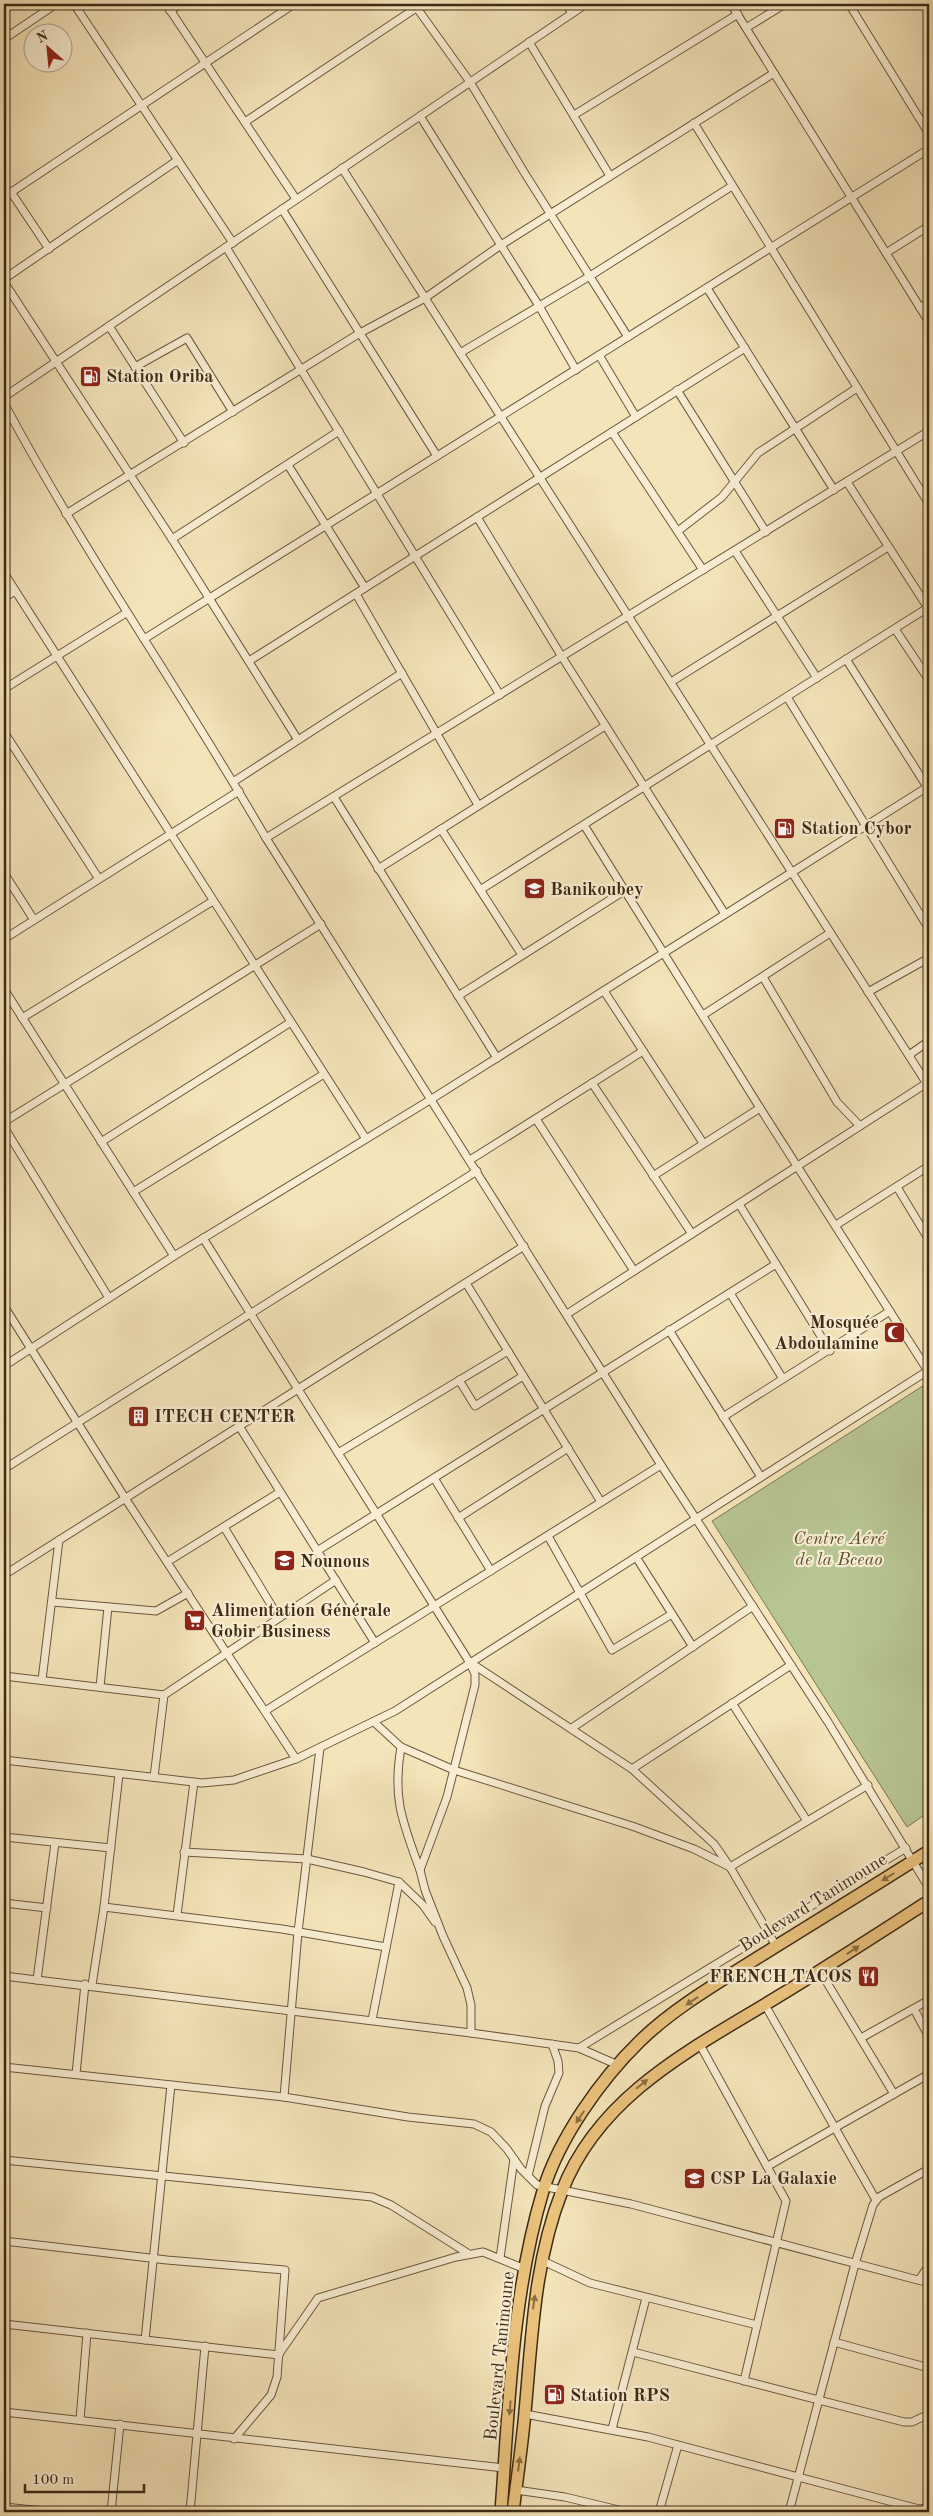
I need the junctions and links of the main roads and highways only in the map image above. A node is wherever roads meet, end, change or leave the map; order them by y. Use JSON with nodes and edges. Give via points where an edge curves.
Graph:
{"nodes":[{"id":1,"x":929,"y":1851,"type":"edge"},
{"id":2,"x":929,"y":1901,"type":"edge"},
{"id":3,"x":501,"y":2512,"type":"edge"},
{"id":4,"x":514,"y":2512,"type":"edge"}],
"edges":[{"from":1,"to":3,"type":"main road","name":"Boulevard Tanimoune","one_way":true,"via":[[674,2013],[643,2038],[602,2083],[573,2127],[544,2187],[525,2269],[519,2302]]},
{"from":4,"to":2,"type":"main road","name":"Boulevard Tanimoune","one_way":true,"via":[[541,2260],[562,2191],[590,2140],[630,2093],[664,2066]]}]}
